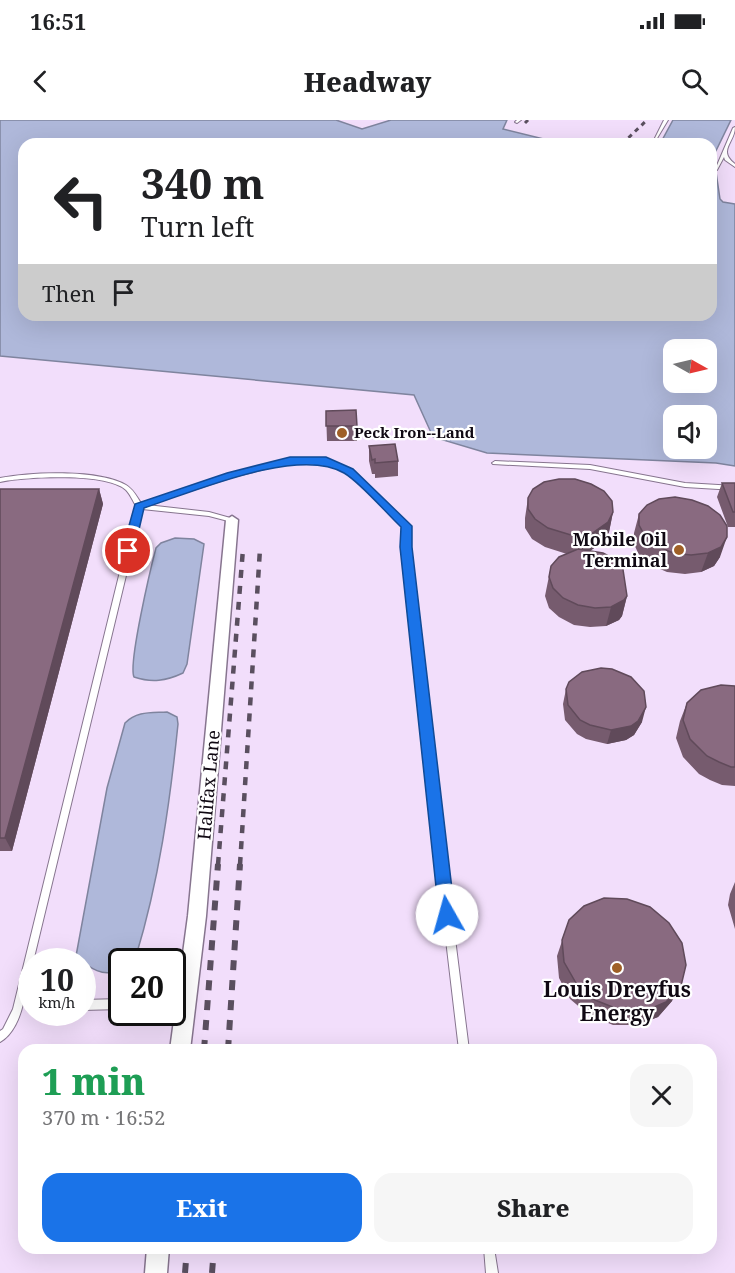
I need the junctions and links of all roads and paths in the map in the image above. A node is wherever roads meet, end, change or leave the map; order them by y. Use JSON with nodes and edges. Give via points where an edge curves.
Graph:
{"nodes":[{"id":1,"x":666,"y":120,"type":"edge"},
{"id":2,"x":735,"y":128,"type":"edge"},
{"id":3,"x":656,"y":138,"type":"edge"},
{"id":4,"x":725,"y":152,"type":"junction"},
{"id":5,"x":735,"y":166,"type":"edge"},
{"id":6,"x":717,"y":167,"type":"edge"},
{"id":7,"x":495,"y":463,"type":"dead end"},
{"id":8,"x":0,"y":480,"type":"edge"},
{"id":9,"x":735,"y":488,"type":"edge"},
{"id":10,"x":139,"y":506,"type":"junction"},
{"id":11,"x":232,"y":520,"type":"joint"},
{"id":12,"x":32,"y":948,"type":"edge"},
{"id":13,"x":186,"y":969,"type":"edge"},
{"id":14,"x":18,"y":1004,"type":"edge"},
{"id":15,"x":179,"y":1026,"type":"edge"},
{"id":16,"x":0,"y":1037,"type":"edge"},
{"id":17,"x":180,"y":1044,"type":"edge"},
{"id":18,"x":463,"y":1044,"type":"edge"},
{"id":19,"x":158,"y":1254,"type":"edge"},
{"id":20,"x":490,"y":1254,"type":"edge"},
{"id":21,"x":156,"y":1273,"type":"edge"},
{"id":22,"x":492,"y":1273,"type":"edge"}],
"edges":[{"from":1,"to":3,"type":"lane"},
{"from":2,"to":4,"type":"lane"},
{"from":4,"to":5,"type":"lane","via":[[726,159]]},
{"from":4,"to":6,"type":"lane"},
{"from":7,"to":9,"type":"lane","via":[[590,467],[685,485]]},
{"from":8,"to":10,"type":"lane","via":[[104,479],[125,486]]},
{"from":10,"to":11,"type":"lane","via":[[212,512]]},
{"from":10,"to":12,"type":"lane"},
{"from":10,"to":18,"type":"lane","via":[[290,461],[326,461],[349,471],[406,526]]},
{"from":11,"to":13,"type":"street","name":"Halifax Lane","via":[[197,916]]},
{"from":14,"to":16,"type":"lane"},
{"from":15,"to":17,"type":"street","name":"Halifax Lane"},
{"from":19,"to":21,"type":"street"},
{"from":20,"to":22,"type":"lane"}]}
